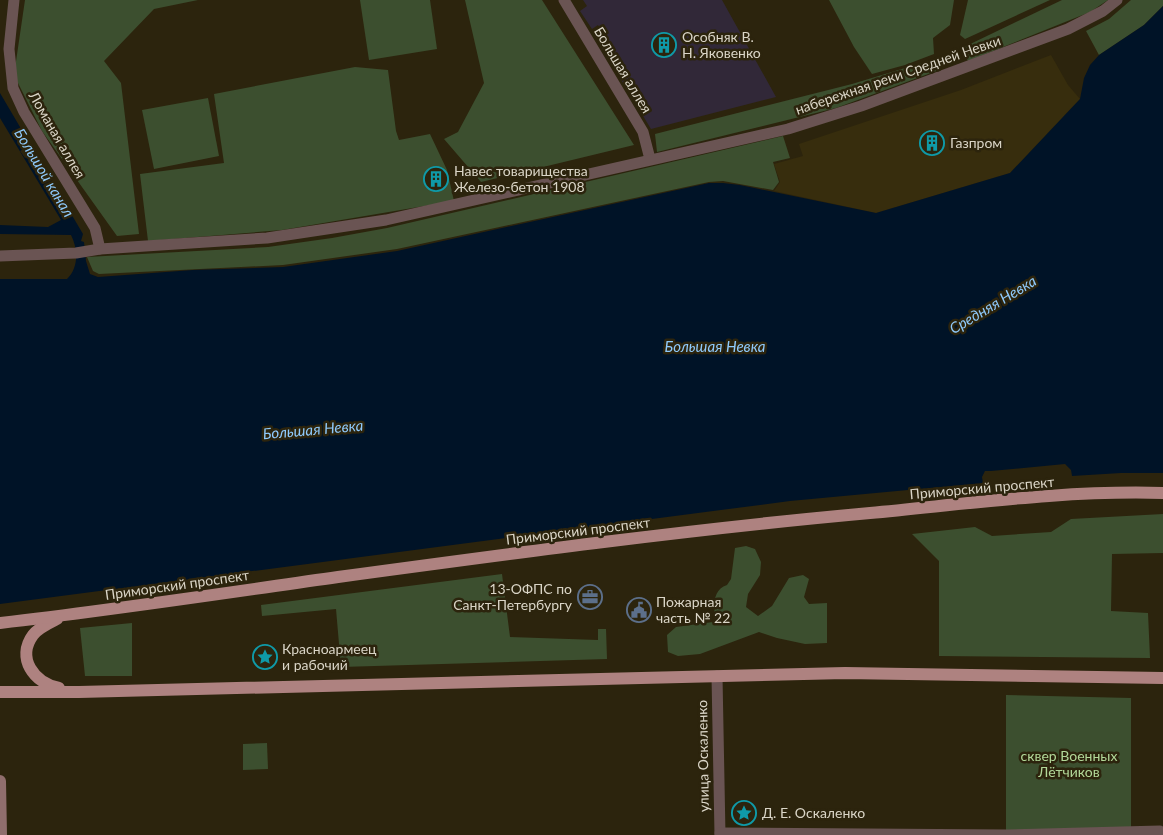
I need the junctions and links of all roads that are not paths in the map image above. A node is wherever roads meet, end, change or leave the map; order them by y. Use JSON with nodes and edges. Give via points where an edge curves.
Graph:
{"nodes":[{"id":1,"x":14,"y":0,"type":"edge"},
{"id":2,"x":564,"y":0,"type":"edge"},
{"id":3,"x":1117,"y":0,"type":"edge"},
{"id":4,"x":650,"y":159,"type":"junction"},
{"id":5,"x":100,"y":249,"type":"junction"},
{"id":6,"x":0,"y":256,"type":"edge"},
{"id":7,"x":1163,"y":493,"type":"edge"},
{"id":8,"x":63,"y":616,"type":"junction"},
{"id":9,"x":0,"y":623,"type":"edge"},
{"id":10,"x":717,"y":676,"type":"junction"},
{"id":11,"x":1163,"y":678,"type":"edge"},
{"id":12,"x":0,"y":692,"type":"edge"},
{"id":13,"x":79,"y":692,"type":"junction"},
{"id":14,"x":0,"y":781,"type":"edge"},
{"id":15,"x":1160,"y":831,"type":"dead end"},
{"id":16,"x":720,"y":834,"type":"edge"},
{"id":17,"x":1,"y":835,"type":"edge"}],
"edges":[{"from":1,"to":5,"type":"street","name":"Ломаная аллея","via":[[8,48],[13,88],[24,112],[95,228]]},
{"from":2,"to":4,"type":"street","name":"Большая аллея","via":[[643,132]]},
{"from":3,"to":4,"type":"street","name":"набережная реки Средней Невки","via":[[1068,29],[861,106],[788,129]]},
{"from":4,"to":5,"type":"street","name":"набережная реки Средней Невки","via":[[368,223],[267,238]]},
{"from":5,"to":6,"type":"street","name":"набережная реки Средней Невки"},
{"from":7,"to":8,"type":"main road","name":"Приморский проспект","via":[[1095,493],[736,526]]},
{"from":8,"to":9,"type":"main road","name":"Приморский проспект"},
{"from":8,"to":13,"type":"main road","via":[[34,634],[29,645],[30,666],[40,681],[52,687]]},
{"from":10,"to":11,"type":"main road","via":[[864,673]]},
{"from":10,"to":13,"type":"main road"},
{"from":10,"to":16,"type":"street","name":"улица Оскаленко"},
{"from":12,"to":13,"type":"main road"},
{"from":14,"to":17,"type":"street"},
{"from":15,"to":16,"type":"street","via":[[1008,835]]}]}
